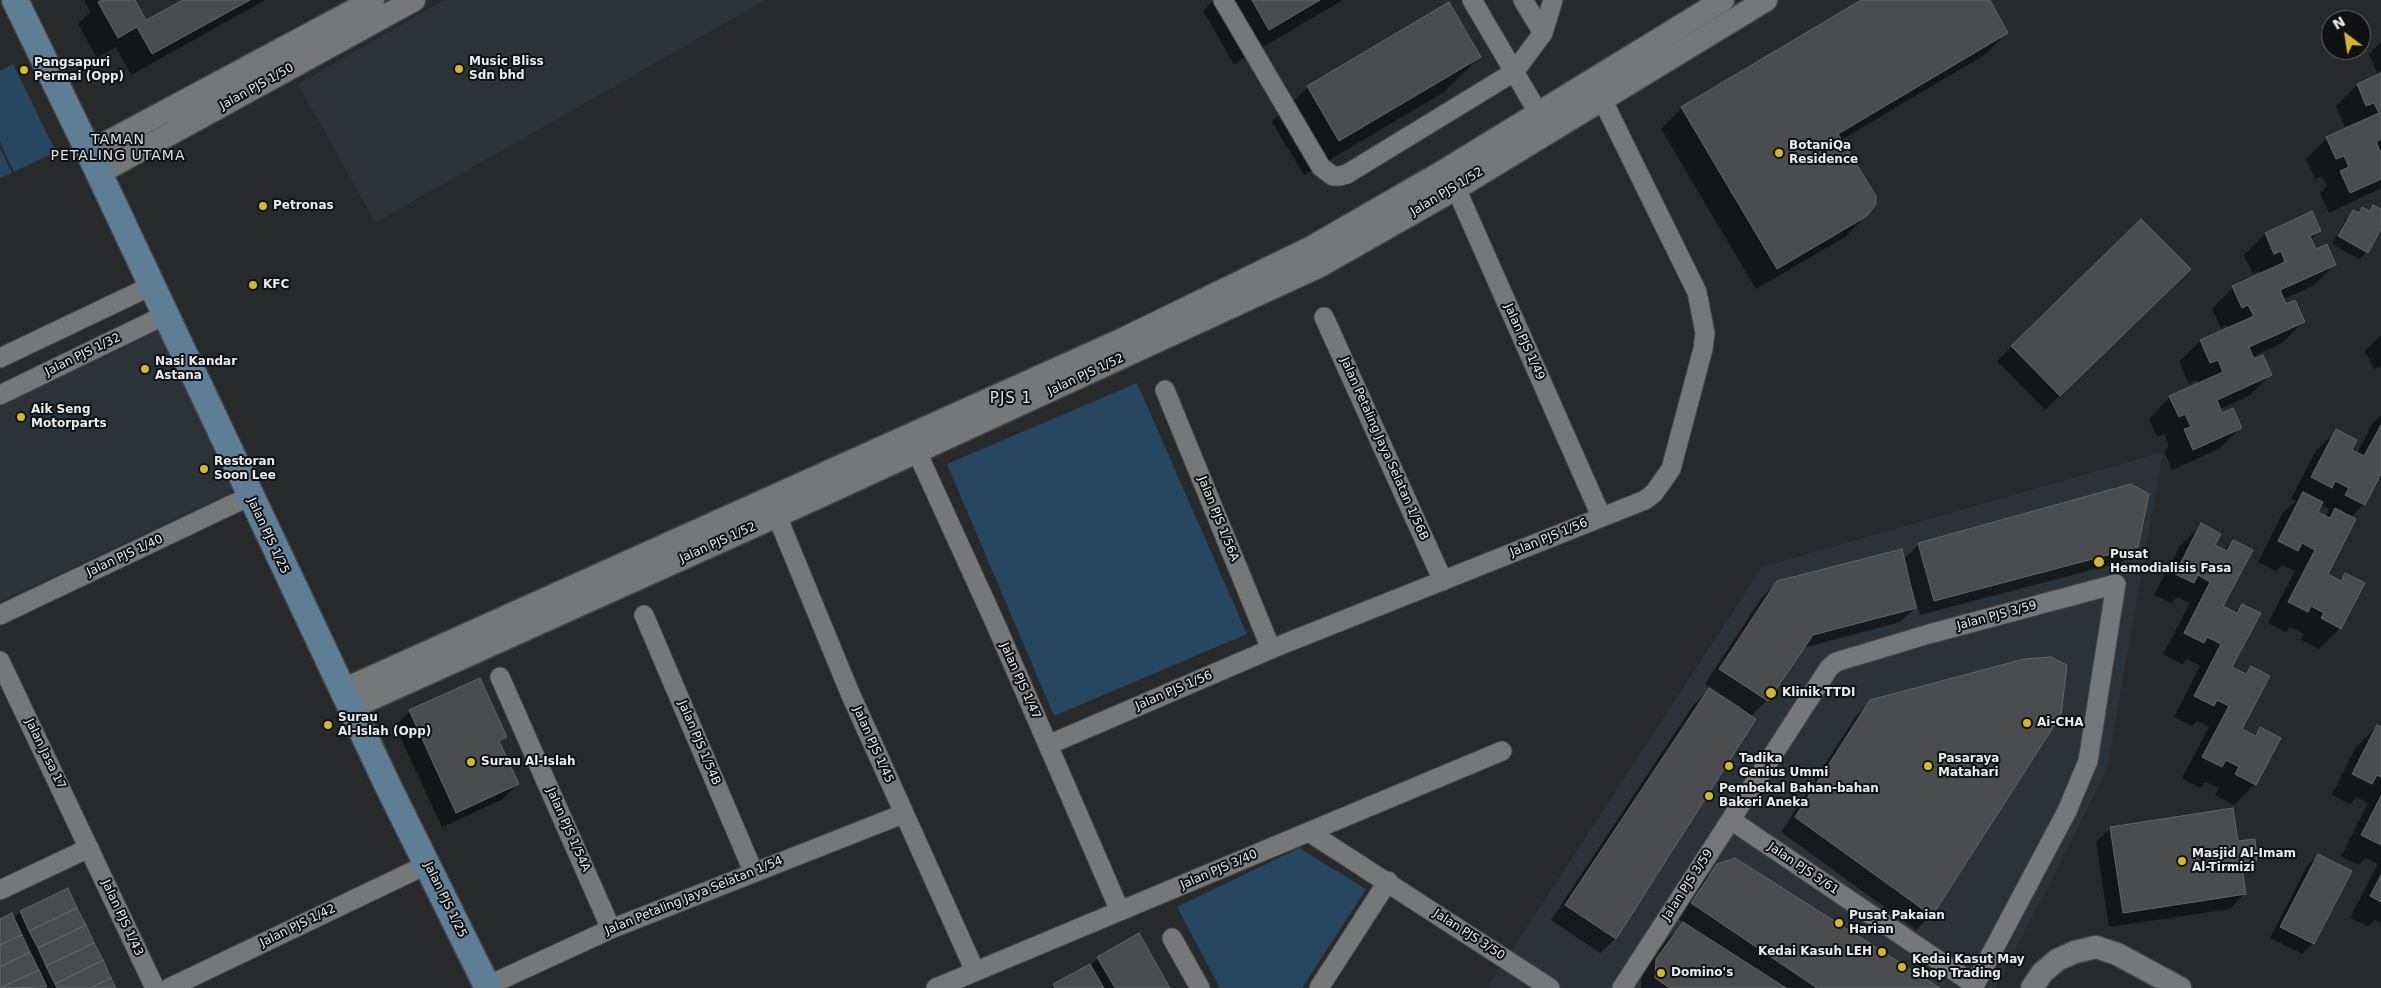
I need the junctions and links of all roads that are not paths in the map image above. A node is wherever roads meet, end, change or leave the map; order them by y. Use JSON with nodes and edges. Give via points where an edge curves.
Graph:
{"nodes":[{"id":1,"x":14,"y":0,"type":"edge"},
{"id":2,"x":373,"y":0,"type":"edge"},
{"id":3,"x":414,"y":0,"type":"edge"},
{"id":4,"x":1224,"y":0,"type":"edge"},
{"id":5,"x":1472,"y":0,"type":"edge"},
{"id":6,"x":1523,"y":0,"type":"edge"},
{"id":7,"x":1553,"y":0,"type":"edge"},
{"id":8,"x":1724,"y":0,"type":"edge"},
{"id":9,"x":1766,"y":0,"type":"edge"},
{"id":10,"x":1543,"y":33,"type":"junction"},
{"id":11,"x":1514,"y":72,"type":"junction"},
{"id":12,"x":1602,"y":98,"type":"junction"},
{"id":13,"x":1544,"y":122,"type":"junction"},
{"id":14,"x":94,"y":163,"type":"junction"},
{"id":15,"x":1452,"y":178,"type":"junction"},
{"id":16,"x":1315,"y":257,"type":"junction"},
{"id":17,"x":151,"y":286,"type":"junction"},
{"id":18,"x":165,"y":315,"type":"junction"},
{"id":19,"x":1324,"y":317,"type":"dead end"},
{"id":20,"x":0,"y":358,"type":"edge"},
{"id":21,"x":1165,"y":390,"type":"dead end"},
{"id":22,"x":0,"y":394,"type":"edge"},
{"id":23,"x":917,"y":452,"type":"junction"},
{"id":24,"x":804,"y":493,"type":"junction"},
{"id":25,"x":250,"y":496,"type":"junction"},
{"id":26,"x":773,"y":506,"type":"junction"},
{"id":27,"x":1601,"y":516,"type":"junction"},
{"id":28,"x":1443,"y":581,"type":"junction"},
{"id":29,"x":0,"y":615,"type":"edge"},
{"id":30,"x":644,"y":615,"type":"dead end"},
{"id":31,"x":1271,"y":649,"type":"junction"},
{"id":32,"x":0,"y":661,"type":"edge"},
{"id":33,"x":500,"y":677,"type":"dead end"},
{"id":34,"x":347,"y":699,"type":"junction"},
{"id":35,"x":1048,"y":745,"type":"junction"},
{"id":36,"x":1502,"y":751,"type":"dead end"},
{"id":37,"x":903,"y":814,"type":"junction"},
{"id":38,"x":1731,"y":820,"type":"junction"},
{"id":39,"x":1309,"y":832,"type":"junction"},
{"id":40,"x":90,"y":848,"type":"junction"},
{"id":41,"x":428,"y":864,"type":"junction"},
{"id":42,"x":753,"y":871,"type":"junction"},
{"id":43,"x":1388,"y":881,"type":"junction"},
{"id":44,"x":0,"y":890,"type":"edge"},
{"id":45,"x":1120,"y":911,"type":"junction"},
{"id":46,"x":612,"y":929,"type":"junction"},
{"id":47,"x":1172,"y":938,"type":"dead end"},
{"id":48,"x":975,"y":971,"type":"junction"},
{"id":49,"x":1974,"y":986,"type":"edge"},
{"id":50,"x":488,"y":987,"type":"edge"},
{"id":51,"x":1624,"y":987,"type":"edge"},
{"id":52,"x":155,"y":988,"type":"edge"},
{"id":53,"x":169,"y":988,"type":"edge"},
{"id":54,"x":936,"y":988,"type":"edge"},
{"id":55,"x":1200,"y":988,"type":"edge"},
{"id":56,"x":1319,"y":988,"type":"edge"},
{"id":57,"x":1550,"y":988,"type":"edge"},
{"id":58,"x":2032,"y":988,"type":"edge"},
{"id":59,"x":2180,"y":988,"type":"edge"}],
"edges":[{"from":1,"to":14,"type":"main road","name":"Jalan PJS 1/25"},
{"from":2,"to":14,"type":"street","name":"Jalan PJS 1/50"},
{"from":3,"to":14,"type":"street","name":"Jalan PJS 1/50"},
{"from":4,"to":11,"type":"street","via":[[1321,167],[1333,176],[1347,174]]},
{"from":5,"to":11,"type":"street"},
{"from":6,"to":10,"type":"street"},
{"from":7,"to":10,"type":"street"},
{"from":8,"to":13,"type":"street","name":"Jalan PJS 1/52"},
{"from":9,"to":12,"type":"street","name":"Jalan PJS 1/52"},
{"from":10,"to":11,"type":"street"},
{"from":11,"to":13,"type":"street"},
{"from":12,"to":13,"type":"street","name":"Jalan PJS 1/52"},
{"from":12,"to":27,"type":"street","name":"Jalan PJS 1/56","via":[[1697,292],[1705,333],[1704,349],[1671,469],[1648,498]]},
{"from":13,"to":15,"type":"street","name":"Jalan PJS 1/52"},
{"from":14,"to":17,"type":"main road","name":"Jalan PJS 1/25"},
{"from":15,"to":16,"type":"street","name":"Jalan PJS 1/52"},
{"from":15,"to":27,"type":"street","name":"Jalan PJS 1/49"},
{"from":16,"to":23,"type":"street","name":"Jalan PJS 1/52"},
{"from":16,"to":24,"type":"street","name":"Jalan PJS 1/52","via":[[1123,339]]},
{"from":17,"to":18,"type":"main road","name":"Jalan PJS 1/25"},
{"from":17,"to":20,"type":"street"},
{"from":18,"to":22,"type":"street","name":"Jalan PJS 1/32"},
{"from":18,"to":25,"type":"main road","name":"Jalan PJS 1/25"},
{"from":19,"to":28,"type":"street","name":"Jalan Petaling Jaya Selatan 1/56B"},
{"from":21,"to":31,"type":"street","name":"Jalan PJS 1/56A"},
{"from":23,"to":24,"type":"street","name":"Jalan PJS 1/52"},
{"from":23,"to":35,"type":"street","name":"Jalan PJS 1/47"},
{"from":24,"to":26,"type":"street","name":"Jalan PJS 1/52"},
{"from":25,"to":29,"type":"street","name":"Jalan PJS 1/40"},
{"from":25,"to":34,"type":"main road","name":"Jalan PJS 1/25"},
{"from":26,"to":34,"type":"street","name":"Jalan PJS 1/52"},
{"from":26,"to":37,"type":"street","name":"Jalan PJS 1/45"},
{"from":27,"to":28,"type":"street","name":"Jalan PJS 1/56"},
{"from":28,"to":31,"type":"street","name":"Jalan PJS 1/56"},
{"from":30,"to":42,"type":"street","name":"Jalan PJS 1/54B"},
{"from":31,"to":35,"type":"street","name":"Jalan PJS 1/56"},
{"from":32,"to":40,"type":"street","name":"Jalan Jasa 17"},
{"from":33,"to":46,"type":"street","name":"Jalan PJS 1/54A"},
{"from":34,"to":41,"type":"main road","name":"Jalan PJS 1/25"},
{"from":35,"to":45,"type":"street","name":"Jalan PJS 1/47"},
{"from":36,"to":39,"type":"street","name":"Jalan PJS 3/40"},
{"from":37,"to":42,"type":"street","name":"Jalan Petaling Jaya Selatan 1/54"},
{"from":37,"to":48,"type":"street","name":"Jalan PJS 1/45"},
{"from":38,"to":49,"type":"street","name":"Jalan PJS 3/61"},
{"from":38,"to":49,"type":"street","name":"Jalan PJS 3/59","via":[[1828,668],[1836,662],[2116,584],[2088,761],[2067,811]]},
{"from":38,"to":51,"type":"street","name":"Jalan PJS 3/59"},
{"from":39,"to":43,"type":"street","name":"Jalan PJS 3/50"},
{"from":39,"to":45,"type":"street","name":"Jalan PJS 3/40"},
{"from":40,"to":44,"type":"street"},
{"from":40,"to":52,"type":"street","name":"Jalan PJS 1/43"},
{"from":41,"to":50,"type":"main road","name":"Jalan PJS 1/25"},
{"from":41,"to":53,"type":"street","name":"Jalan PJS 1/42"},
{"from":42,"to":46,"type":"street","name":"Jalan Petaling Jaya Selatan 1/54"},
{"from":43,"to":56,"type":"street"},
{"from":43,"to":57,"type":"street","name":"Jalan PJS 3/50"},
{"from":45,"to":48,"type":"street","name":"Jalan PJS 3/40"},
{"from":46,"to":50,"type":"street","name":"Jalan Petaling Jaya Selatan 1/54"},
{"from":47,"to":55,"type":"street"},
{"from":48,"to":54,"type":"street","name":"Jalan PJS 3/40"},
{"from":58,"to":59,"type":"street","via":[[2042,973],[2057,960],[2096,947]]}]}
